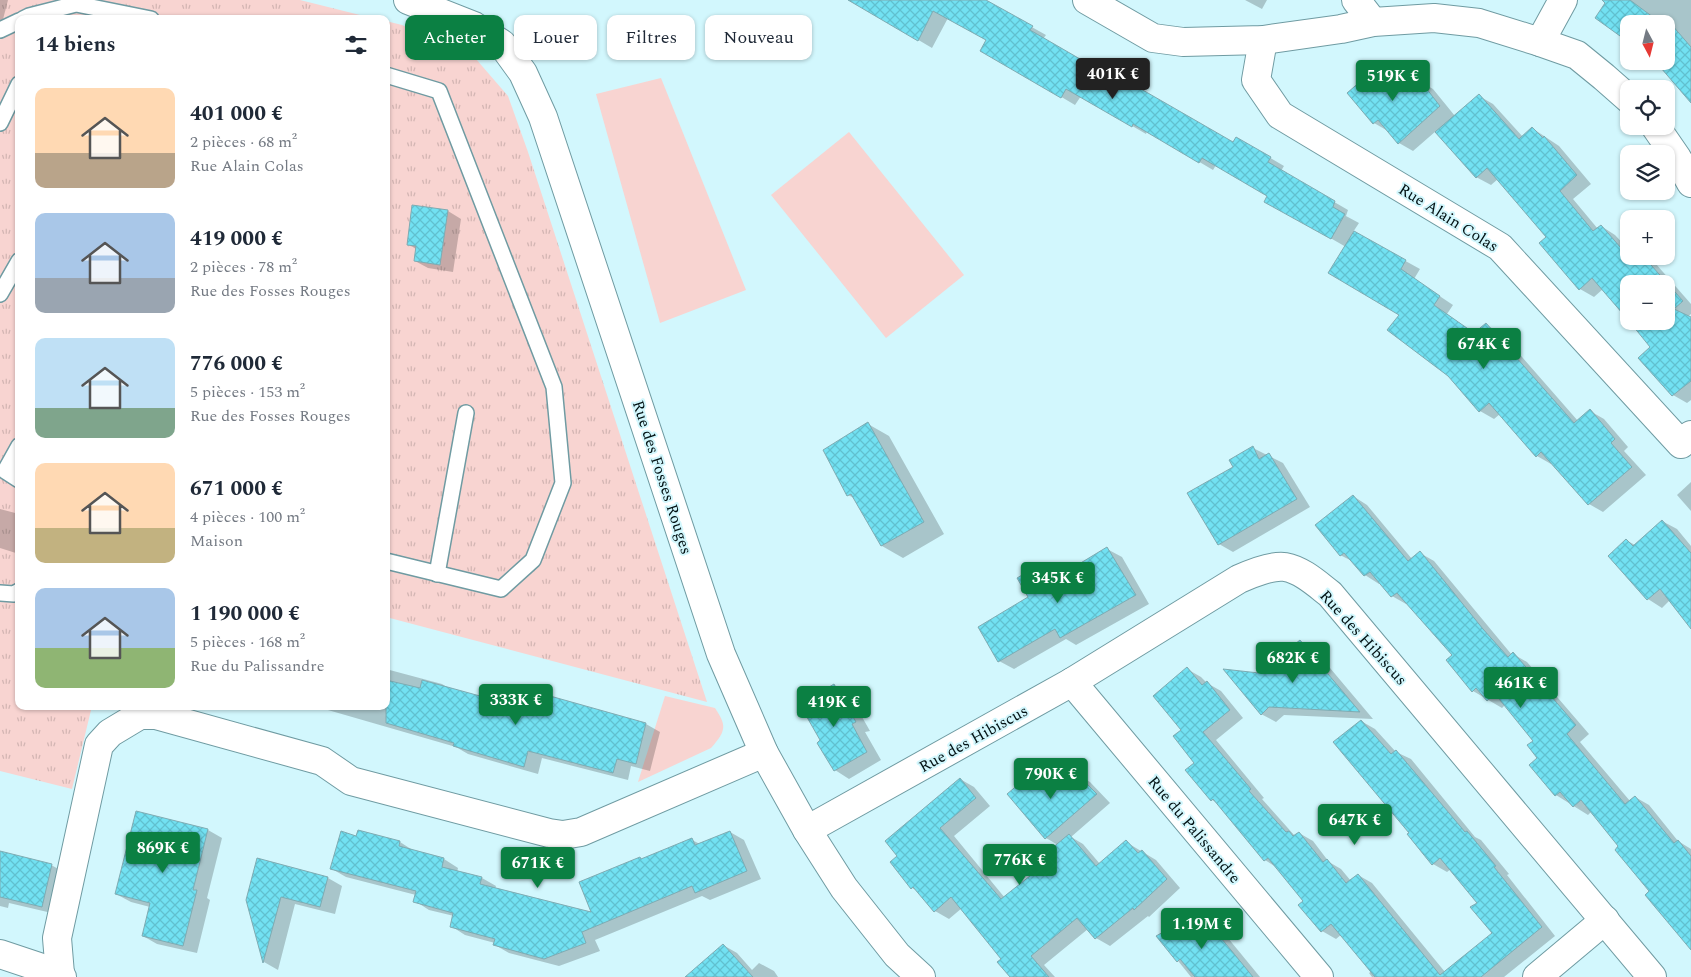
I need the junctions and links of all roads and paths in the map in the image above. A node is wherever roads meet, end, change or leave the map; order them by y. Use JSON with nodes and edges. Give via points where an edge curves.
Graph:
{"nodes":[{"id":1,"x":408,"y":0,"type":"edge"},
{"id":2,"x":1087,"y":0,"type":"edge"},
{"id":3,"x":1356,"y":0,"type":"edge"},
{"id":4,"x":1563,"y":0,"type":"edge"},
{"id":5,"x":39,"y":15,"type":"edge"},
{"id":6,"x":129,"y":15,"type":"edge"},
{"id":7,"x":1374,"y":22,"type":"junction"},
{"id":8,"x":15,"y":23,"type":"edge"},
{"id":9,"x":0,"y":30,"type":"edge"},
{"id":10,"x":1262,"y":40,"type":"junction"},
{"id":11,"x":1540,"y":42,"type":"junction"},
{"id":12,"x":390,"y":76,"type":"edge"},
{"id":13,"x":1620,"y":91,"type":"edge"},
{"id":14,"x":15,"y":92,"type":"edge"},
{"id":15,"x":0,"y":123,"type":"edge"},
{"id":16,"x":1661,"y":135,"type":"edge"},
{"id":17,"x":1691,"y":183,"type":"edge"},
{"id":18,"x":15,"y":268,"type":"edge"},
{"id":19,"x":0,"y":294,"type":"edge"},
{"id":20,"x":466,"y":413,"type":"dead end"},
{"id":21,"x":1691,"y":435,"type":"edge"},
{"id":22,"x":15,"y":453,"type":"edge"},
{"id":23,"x":15,"y":477,"type":"edge"},
{"id":24,"x":390,"y":562,"type":"edge"},
{"id":25,"x":437,"y":574,"type":"junction"},
{"id":26,"x":0,"y":593,"type":"edge"},
{"id":27,"x":15,"y":594,"type":"edge"},
{"id":28,"x":1072,"y":682,"type":"junction"},
{"id":29,"x":764,"y":753,"type":"junction"},
{"id":30,"x":807,"y":830,"type":"junction"},
{"id":31,"x":1605,"y":920,"type":"junction"},
{"id":32,"x":0,"y":954,"type":"edge"},
{"id":33,"x":61,"y":976,"type":"edge"},
{"id":34,"x":921,"y":977,"type":"edge"},
{"id":35,"x":1319,"y":977,"type":"edge"},
{"id":36,"x":1537,"y":977,"type":"edge"},
{"id":37,"x":1652,"y":977,"type":"edge"}],
"edges":[{"from":1,"to":29,"type":"street","name":"Rue des Fosses Rouges","via":[[474,26],[502,44],[523,73],[543,117],[721,654]]},
{"from":2,"to":10,"type":"street","via":[[1153,38],[1184,42]]},
{"from":3,"to":7,"type":"street"},
{"from":4,"to":11,"type":"street"},
{"from":5,"to":6,"type":"lane","via":[[76,4]]},
{"from":7,"to":10,"type":"street"},
{"from":7,"to":11,"type":"street","via":[[1434,18],[1479,23]]},
{"from":8,"to":9,"type":"lane"},
{"from":10,"to":21,"type":"street","name":"Rue Alain Colas","via":[[1256,80],[1280,115],[1500,248],[1682,444]]},
{"from":11,"to":13,"type":"street","via":[[1577,56]]},
{"from":12,"to":25,"type":"lane","via":[[439,90],[554,387],[563,482],[533,560],[501,589]]},
{"from":14,"to":15,"type":"lane"},
{"from":16,"to":17,"type":"street"},
{"from":18,"to":19,"type":"lane"},
{"from":20,"to":25,"type":"lane"},
{"from":22,"to":23,"type":"lane","via":[[5,471]]},
{"from":24,"to":25,"type":"lane"},
{"from":26,"to":27,"type":"lane"},
{"from":28,"to":30,"type":"street","name":"Rue des Hibiscus"},
{"from":28,"to":31,"type":"street","name":"Rue des Hibiscus","via":[[1239,579],[1284,566],[1298,571],[1330,594]]},
{"from":28,"to":35,"type":"street","name":"Rue du Palissandre"},
{"from":29,"to":30,"type":"street","name":"Rue des Fosses Rouges"},
{"from":29,"to":33,"type":"street","via":[[581,832],[563,835],[351,781],[322,761],[156,714],[140,715],[110,733],[98,745],[57,938]]},
{"from":30,"to":34,"type":"street","name":"Rue des Fosses Rouges","via":[[844,888],[897,955]]},
{"from":31,"to":36,"type":"street"},
{"from":31,"to":37,"type":"street","name":"Rue des Hibiscus"},
{"from":32,"to":33,"type":"street"}]}
